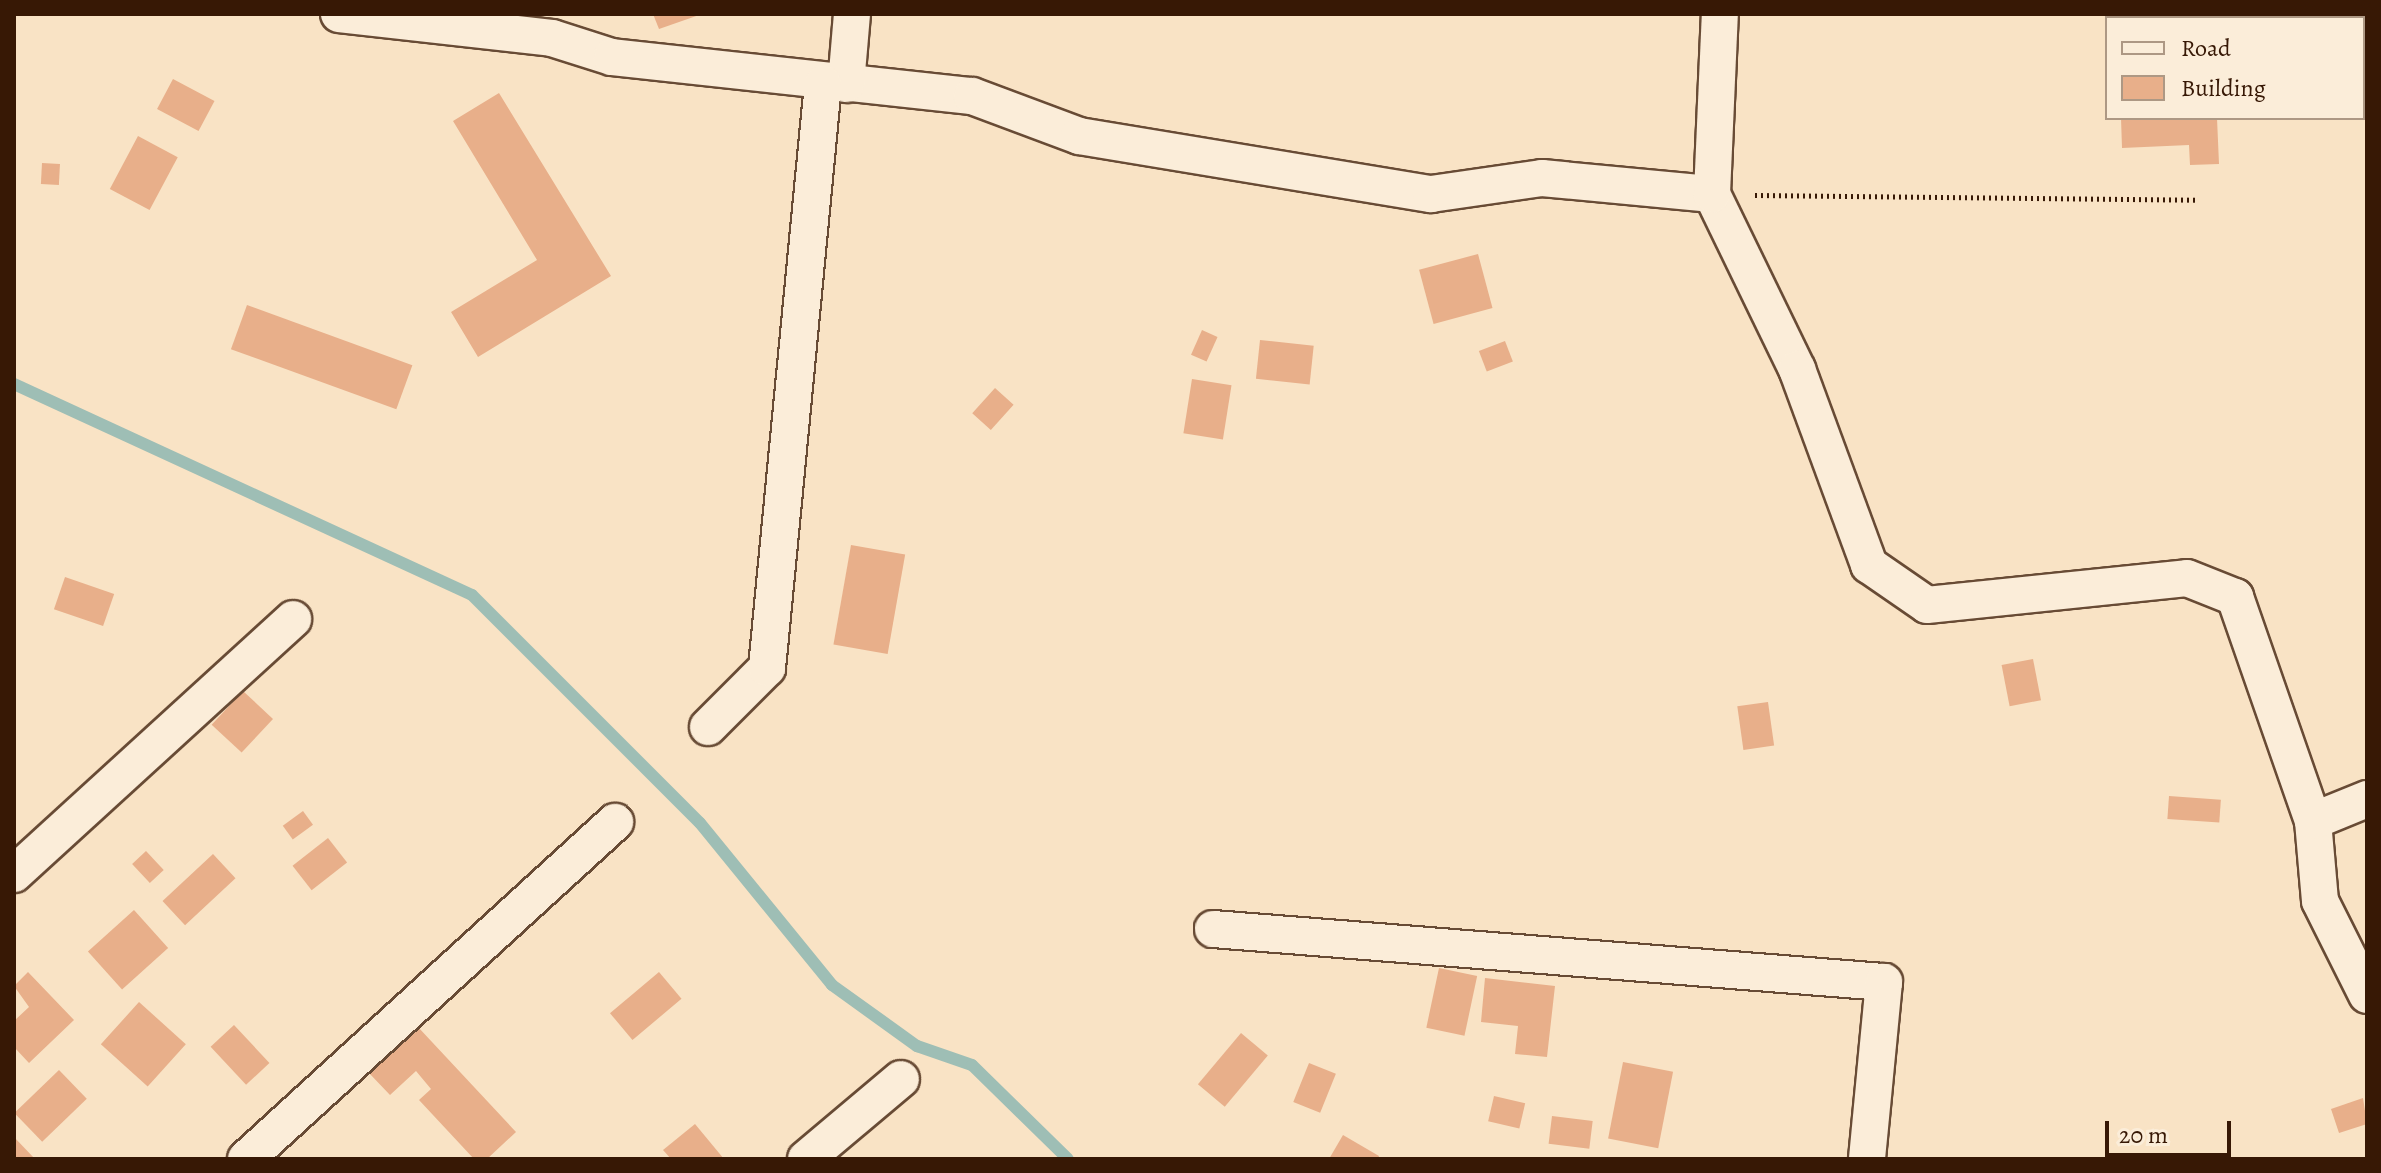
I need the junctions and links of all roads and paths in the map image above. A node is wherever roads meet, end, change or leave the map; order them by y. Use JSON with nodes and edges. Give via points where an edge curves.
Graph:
{"nodes":[{"id":1,"x":339,"y":14,"type":"edge"},
{"id":2,"x":852,"y":14,"type":"edge"},
{"id":3,"x":1720,"y":14,"type":"edge"},
{"id":4,"x":834,"y":84,"type":"junction"},
{"id":5,"x":1712,"y":194,"type":"junction"},
{"id":6,"x":2198,"y":200,"type":"dead end"},
{"id":7,"x":293,"y":619,"type":"dead end"},
{"id":8,"x":708,"y":727,"type":"dead end"},
{"id":9,"x":2367,"y":799,"type":"edge"},
{"id":10,"x":2313,"y":821,"type":"junction"},
{"id":11,"x":615,"y":822,"type":"dead end"},
{"id":12,"x":14,"y":874,"type":"edge"},
{"id":13,"x":1213,"y":929,"type":"dead end"},
{"id":14,"x":2367,"y":995,"type":"edge"},
{"id":15,"x":901,"y":1079,"type":"dead end"},
{"id":16,"x":246,"y":1159,"type":"edge"},
{"id":17,"x":806,"y":1159,"type":"edge"},
{"id":18,"x":1867,"y":1159,"type":"edge"}],
"edges":[{"from":1,"to":4,"type":"street","via":[[552,38],[612,57]]},
{"from":2,"to":4,"type":"street"},
{"from":3,"to":5,"type":"street"},
{"from":4,"to":5,"type":"street","via":[[972,96],[1079,136],[1431,194],[1542,178]]},
{"from":4,"to":8,"type":"street","via":[[767,668]]},
{"from":5,"to":6,"type":"path"},
{"from":5,"to":10,"type":"street","via":[[1797,369],[1869,565],[1927,605],[2187,578],[2235,597]]},
{"from":7,"to":12,"type":"street"},
{"from":9,"to":10,"type":"street"},
{"from":10,"to":14,"type":"street","via":[[2320,901]]},
{"from":11,"to":16,"type":"street"},
{"from":13,"to":18,"type":"street","via":[[1884,982]]},
{"from":15,"to":17,"type":"street"}]}
